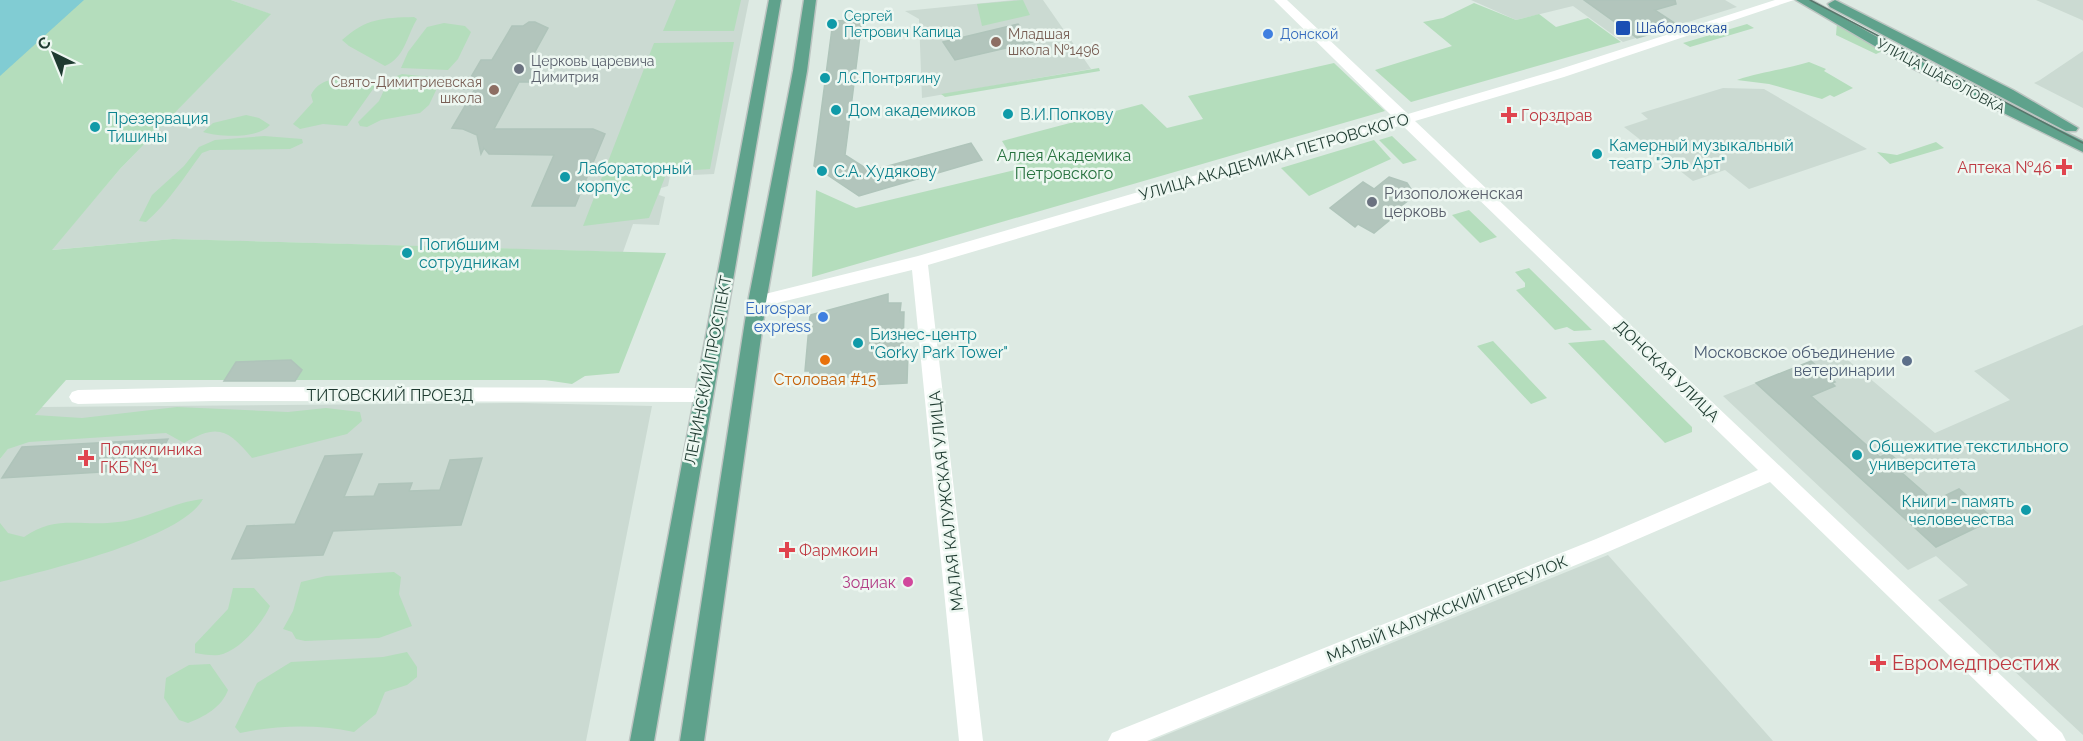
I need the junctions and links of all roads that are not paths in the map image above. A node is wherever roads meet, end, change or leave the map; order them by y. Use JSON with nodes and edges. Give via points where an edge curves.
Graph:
{"nodes":[{"id":1,"x":775,"y":0,"type":"edge"},
{"id":2,"x":810,"y":0,"type":"edge"},
{"id":3,"x":1280,"y":0,"type":"edge"},
{"id":4,"x":1788,"y":0,"type":"edge"},
{"id":5,"x":1802,"y":0,"type":"edge"},
{"id":6,"x":1827,"y":0,"type":"edge"},
{"id":7,"x":1405,"y":119,"type":"junction"},
{"id":8,"x":2083,"y":134,"type":"edge"},
{"id":9,"x":2083,"y":147,"type":"edge"},
{"id":10,"x":919,"y":262,"type":"junction"},
{"id":11,"x":757,"y":302,"type":"junction"},
{"id":12,"x":702,"y":395,"type":"junction"},
{"id":13,"x":78,"y":397,"type":"dead end"},
{"id":14,"x":1772,"y":472,"type":"junction"},
{"id":15,"x":642,"y":741,"type":"edge"},
{"id":16,"x":692,"y":741,"type":"edge"},
{"id":17,"x":971,"y":741,"type":"edge"},
{"id":18,"x":1120,"y":741,"type":"edge"},
{"id":19,"x":2054,"y":741,"type":"edge"}],
"edges":[{"from":1,"to":12,"type":"main road","name":"ЛЕНИНСКИЙ ПРОСПЕКТ"},
{"from":2,"to":11,"type":"main road"},
{"from":3,"to":7,"type":"street","name":"ДОНСКАЯ УЛИЦА"},
{"from":4,"to":7,"type":"street","name":"УЛИЦА АКАДЕМИКА ПЕТРОВСКОГО"},
{"from":5,"to":9,"type":"main road","name":"УЛИЦА ШАБОЛОВКА","via":[[1929,71]]},
{"from":6,"to":8,"type":"main road","name":"УЛИЦА ШАБОЛОВКА"},
{"from":7,"to":10,"type":"street","name":"УЛИЦА АКАДЕМИКА ПЕТРОВСКОГО"},
{"from":7,"to":14,"type":"street","name":"ДОНСКАЯ УЛИЦА"},
{"from":10,"to":11,"type":"street","name":"УЛИЦА АКАДЕМИКА ПЕТРОВСКОГО"},
{"from":10,"to":17,"type":"street","name":"МАЛАЯ КАЛУЖСКАЯ УЛИЦА"},
{"from":11,"to":16,"type":"main road"},
{"from":12,"to":13,"type":"street","name":"ТИТОВСКИЙ ПРОЕЗД"},
{"from":12,"to":15,"type":"main road","name":"ЛЕНИНСКИЙ ПРОСПЕКТ"},
{"from":14,"to":18,"type":"street","name":"МАЛЫЙ КАЛУЖСКИЙ ПЕРЕУЛОК","via":[[1603,545]]},
{"from":14,"to":19,"type":"street","name":"ДОНСКАЯ УЛИЦА"}]}
